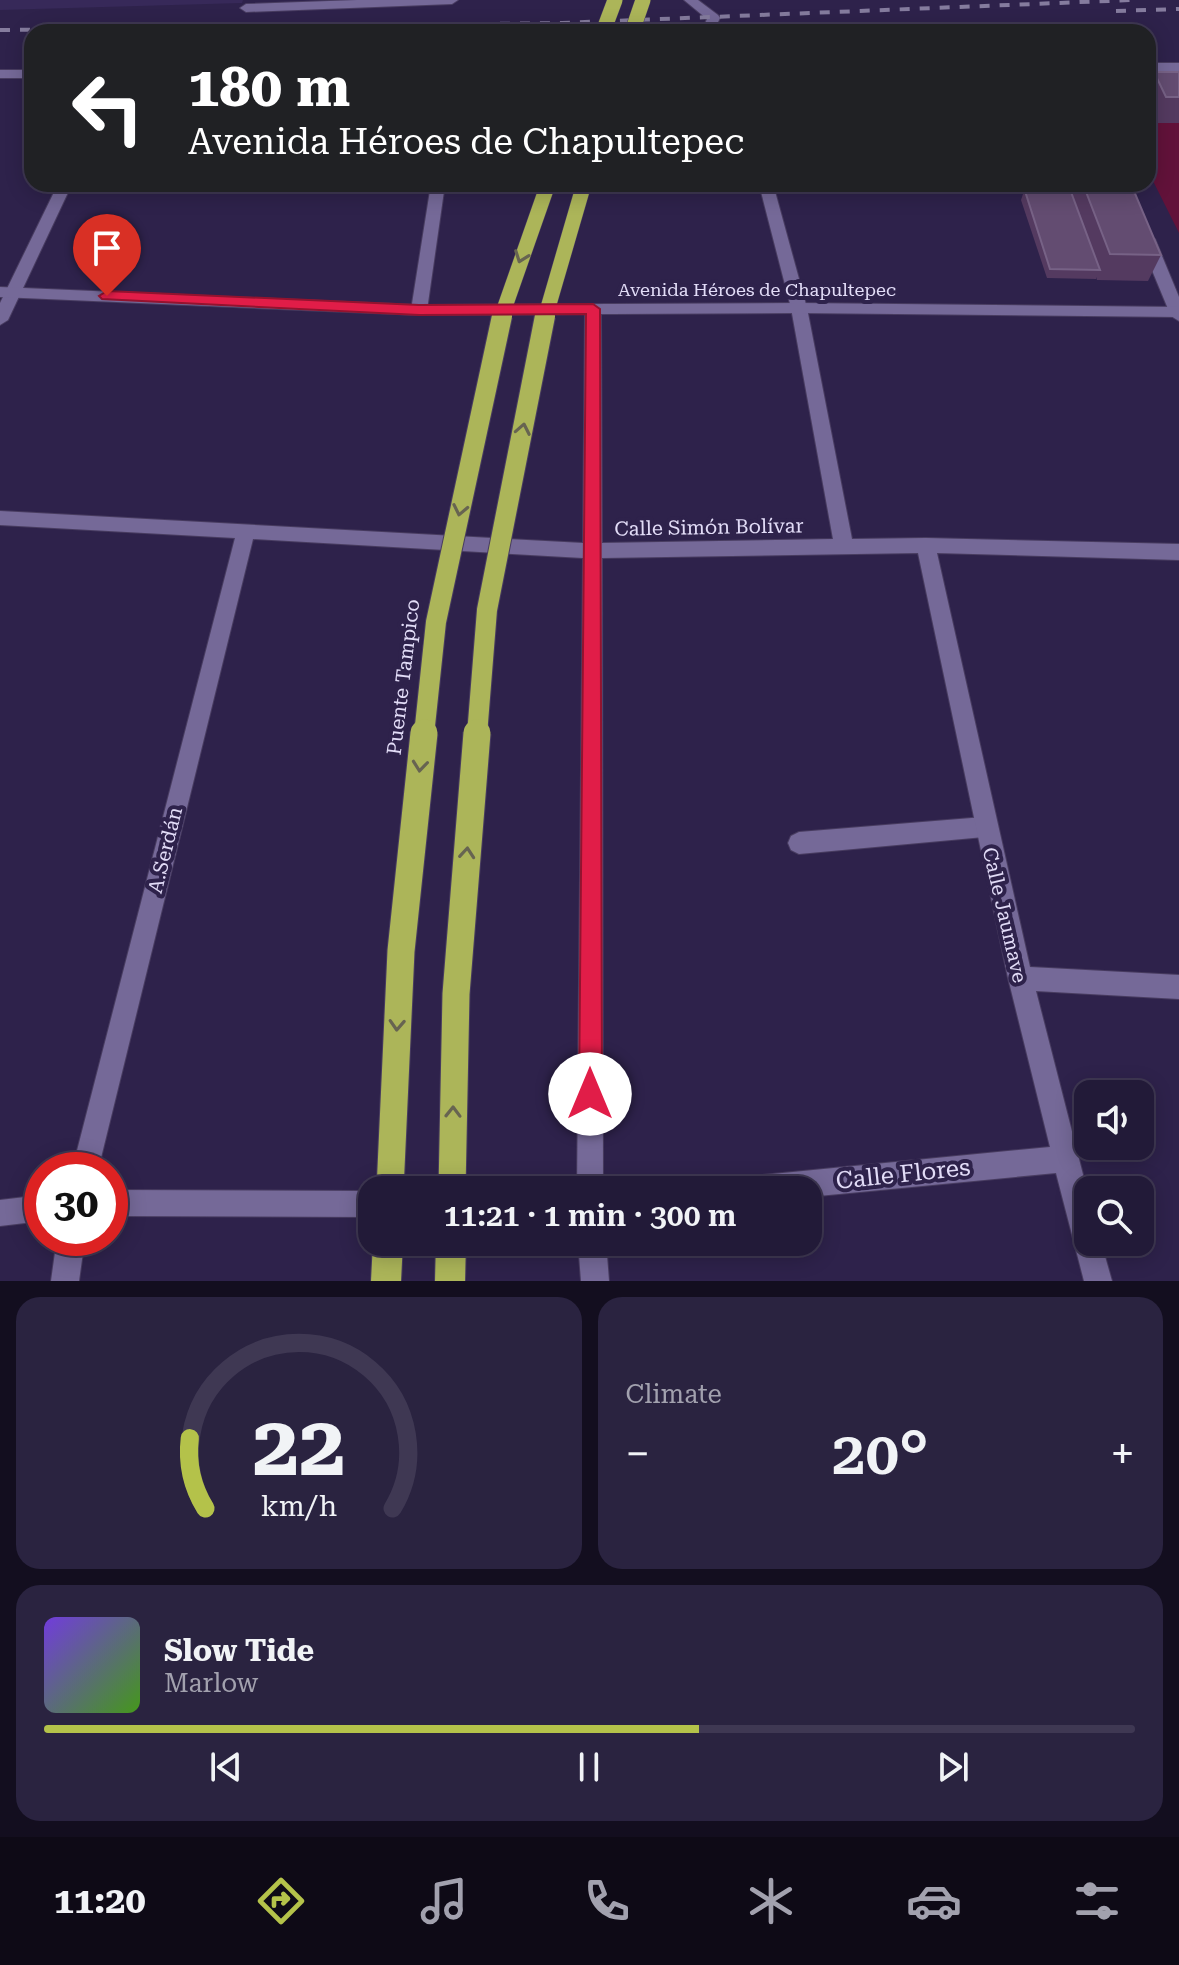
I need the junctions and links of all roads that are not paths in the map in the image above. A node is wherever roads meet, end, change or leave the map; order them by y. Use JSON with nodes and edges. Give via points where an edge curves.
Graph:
{"nodes":[{"id":1,"x":452,"y":0,"type":"edge"},
{"id":2,"x":615,"y":0,"type":"edge"},
{"id":3,"x":643,"y":0,"type":"edge"},
{"id":4,"x":690,"y":0,"type":"edge"},
{"id":5,"x":246,"y":8,"type":"dead end"},
{"id":6,"x":606,"y":24,"type":"edge"},
{"id":7,"x":635,"y":24,"type":"edge"},
{"id":8,"x":711,"y":24,"type":"edge"},
{"id":9,"x":1156,"y":67,"type":"edge"},
{"id":10,"x":1179,"y":67,"type":"edge"},
{"id":11,"x":0,"y":74,"type":"edge"},
{"id":12,"x":24,"y":74,"type":"edge"},
{"id":13,"x":61,"y":192,"type":"edge"},
{"id":14,"x":437,"y":192,"type":"edge"},
{"id":15,"x":545,"y":192,"type":"edge"},
{"id":16,"x":582,"y":192,"type":"edge"},
{"id":17,"x":768,"y":192,"type":"edge"},
{"id":18,"x":1143,"y":227,"type":"edge"},
{"id":19,"x":6,"y":292,"type":"edge"},
{"id":20,"x":799,"y":308,"type":"junction"},
{"id":21,"x":593,"y":309,"type":"junction"},
{"id":22,"x":419,"y":310,"type":"junction"},
{"id":23,"x":1178,"y":313,"type":"edge"},
{"id":24,"x":0,"y":320,"type":"edge"},
{"id":25,"x":0,"y":518,"type":"edge"},
{"id":26,"x":246,"y":530,"type":"junction"},
{"id":27,"x":926,"y":545,"type":"junction"},
{"id":28,"x":844,"y":547,"type":"junction"},
{"id":29,"x":593,"y":551,"type":"junction"},
{"id":30,"x":1179,"y":552,"type":"edge"},
{"id":31,"x":984,"y":827,"type":"junction"},
{"id":32,"x":799,"y":843,"type":"dead end"},
{"id":33,"x":1020,"y":978,"type":"junction"},
{"id":34,"x":1179,"y":987,"type":"edge"},
{"id":35,"x":90,"y":1152,"type":"edge"},
{"id":36,"x":1064,"y":1159,"type":"junction"},
{"id":37,"x":391,"y":1176,"type":"edge"},
{"id":38,"x":452,"y":1176,"type":"edge"},
{"id":39,"x":590,"y":1176,"type":"edge"},
{"id":40,"x":822,"y":1182,"type":"edge"},
{"id":41,"x":128,"y":1203,"type":"edge"},
{"id":42,"x":358,"y":1204,"type":"edge"},
{"id":43,"x":24,"y":1210,"type":"edge"},
{"id":44,"x":0,"y":1213,"type":"edge"},
{"id":45,"x":68,"y":1256,"type":"edge"},
{"id":46,"x":387,"y":1256,"type":"edge"},
{"id":47,"x":451,"y":1256,"type":"edge"},
{"id":48,"x":593,"y":1256,"type":"edge"},
{"id":49,"x":65,"y":1281,"type":"edge"},
{"id":50,"x":386,"y":1281,"type":"edge"},
{"id":51,"x":450,"y":1281,"type":"edge"},
{"id":52,"x":595,"y":1281,"type":"edge"},
{"id":53,"x":1098,"y":1281,"type":"edge"}],
"edges":[{"from":1,"to":5,"type":"street"},
{"from":2,"to":6,"type":"highway","bridge":true},
{"from":3,"to":7,"type":"highway","bridge":true},
{"from":4,"to":8,"type":"street","via":[[714,18]]},
{"from":9,"to":10,"type":"street"},
{"from":11,"to":12,"type":"street"},
{"from":13,"to":19,"type":"street"},
{"from":14,"to":22,"type":"street"},
{"from":15,"to":37,"type":"highway","name":"Puente Tampico","one_way":true,"bridge":true,"via":[[505,302],[436,622],[401,951]]},
{"from":38,"to":16,"type":"highway","one_way":true,"bridge":true,"via":[[456,994],[487,610],[548,303]]},
{"from":17,"to":20,"type":"street"},
{"from":18,"to":23,"type":"street"},
{"from":19,"to":22,"type":"street","name":"Avenida Héroes de Chapultepec"},
{"from":19,"to":24,"type":"street"},
{"from":20,"to":21,"type":"street","name":"Avenida Héroes de Chapultepec"},
{"from":20,"to":23,"type":"street","name":"Avenida Héroes de Chapultepec"},
{"from":20,"to":28,"type":"street"},
{"from":21,"to":22,"type":"street","name":"Avenida Héroes de Chapultepec"},
{"from":21,"to":29,"type":"street"},
{"from":25,"to":26,"type":"street","name":"Calle Simón Bolívar"},
{"from":26,"to":29,"type":"street","name":"Calle Simón Bolívar"},
{"from":26,"to":35,"type":"street","name":"A.Serdán"},
{"from":27,"to":28,"type":"street","name":"Calle Simón Bolívar"},
{"from":27,"to":30,"type":"street","name":"Calle Simón Bolívar"},
{"from":27,"to":31,"type":"street","name":"Calle Jaumave"},
{"from":28,"to":29,"type":"street","name":"Calle Simón Bolívar"},
{"from":29,"to":39,"type":"street"},
{"from":31,"to":32,"type":"street"},
{"from":31,"to":33,"type":"street","name":"Calle Jaumave"},
{"from":33,"to":34,"type":"street"},
{"from":33,"to":36,"type":"street","name":"Calle Jaumave"},
{"from":36,"to":40,"type":"street","name":"Calle Flores"},
{"from":36,"to":53,"type":"street","name":"Calle Jaumave"},
{"from":41,"to":42,"type":"street"},
{"from":43,"to":44,"type":"street"},
{"from":45,"to":49,"type":"street"},
{"from":46,"to":50,"type":"highway"},
{"from":47,"to":51,"type":"highway"},
{"from":48,"to":52,"type":"street"}]}
